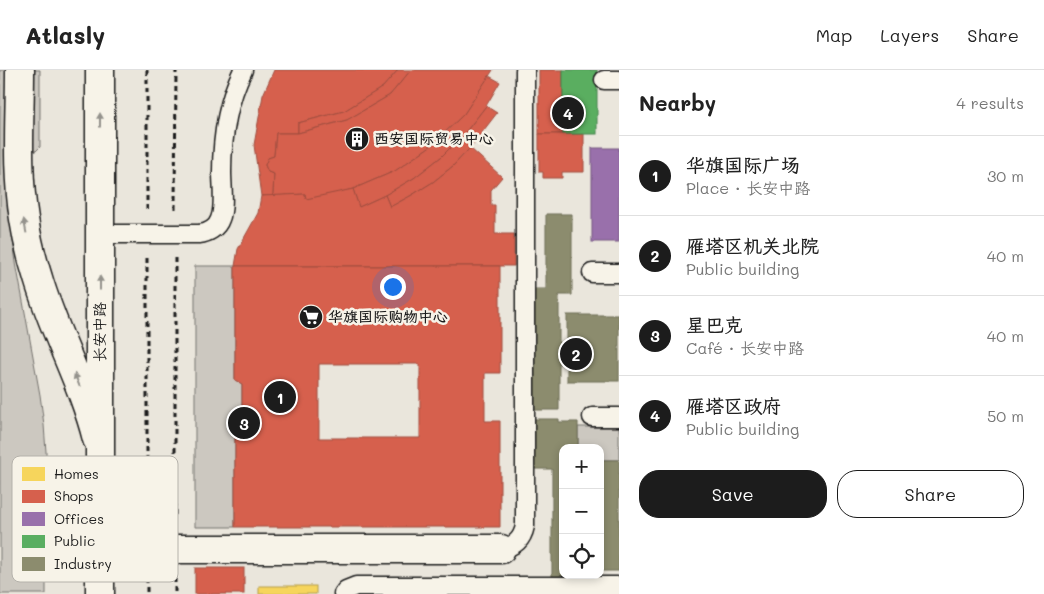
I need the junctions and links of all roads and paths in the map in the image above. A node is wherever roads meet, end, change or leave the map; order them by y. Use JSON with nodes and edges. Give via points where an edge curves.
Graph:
{"nodes":[{"id":1,"x":20,"y":70,"type":"edge"},
{"id":2,"x":100,"y":70,"type":"edge"},
{"id":3,"x":147,"y":70,"type":"edge"},
{"id":4,"x":176,"y":70,"type":"edge"},
{"id":5,"x":243,"y":70,"type":"edge"},
{"id":6,"x":524,"y":70,"type":"edge"},
{"id":7,"x":100,"y":234,"type":"junction"},
{"id":8,"x":147,"y":234,"type":"junction"},
{"id":9,"x":175,"y":234,"type":"junction"},
{"id":10,"x":592,"y":273,"type":"dead end"},
{"id":11,"x":619,"y":273,"type":"edge"},
{"id":12,"x":592,"y":416,"type":"dead end"},
{"id":13,"x":619,"y":416,"type":"edge"},
{"id":14,"x":99,"y":456,"type":"edge"},
{"id":15,"x":100,"y":456,"type":"edge"},
{"id":16,"x":147,"y":456,"type":"edge"},
{"id":17,"x":175,"y":456,"type":"edge"},
{"id":18,"x":178,"y":549,"type":"edge"},
{"id":19,"x":501,"y":549,"type":"joint"},
{"id":20,"x":619,"y":586,"type":"edge"},
{"id":21,"x":344,"y":594,"type":"edge"}],
"edges":[{"from":14,"to":1,"type":"street","one_way":true,"via":[[94,426],[32,258],[20,181]]},
{"from":7,"to":2,"type":"street","name":"长安中路","one_way":true},
{"from":3,"to":8,"type":"path"},
{"from":4,"to":9,"type":"path"},
{"from":5,"to":9,"type":"lane","via":[[225,129],[220,220],[212,230],[204,233]]},
{"from":6,"to":19,"type":"lane","via":[[524,526],[518,542]]},
{"from":7,"to":8,"type":"lane"},
{"from":15,"to":7,"type":"street","name":"长安中路","one_way":true},
{"from":8,"to":9,"type":"lane"},
{"from":8,"to":16,"type":"path"},
{"from":9,"to":17,"type":"path"},
{"from":10,"to":11,"type":"lane"},
{"from":12,"to":13,"type":"lane"},
{"from":18,"to":19,"type":"street"},
{"from":20,"to":21,"type":"lane","via":[[356,586]]}]}
